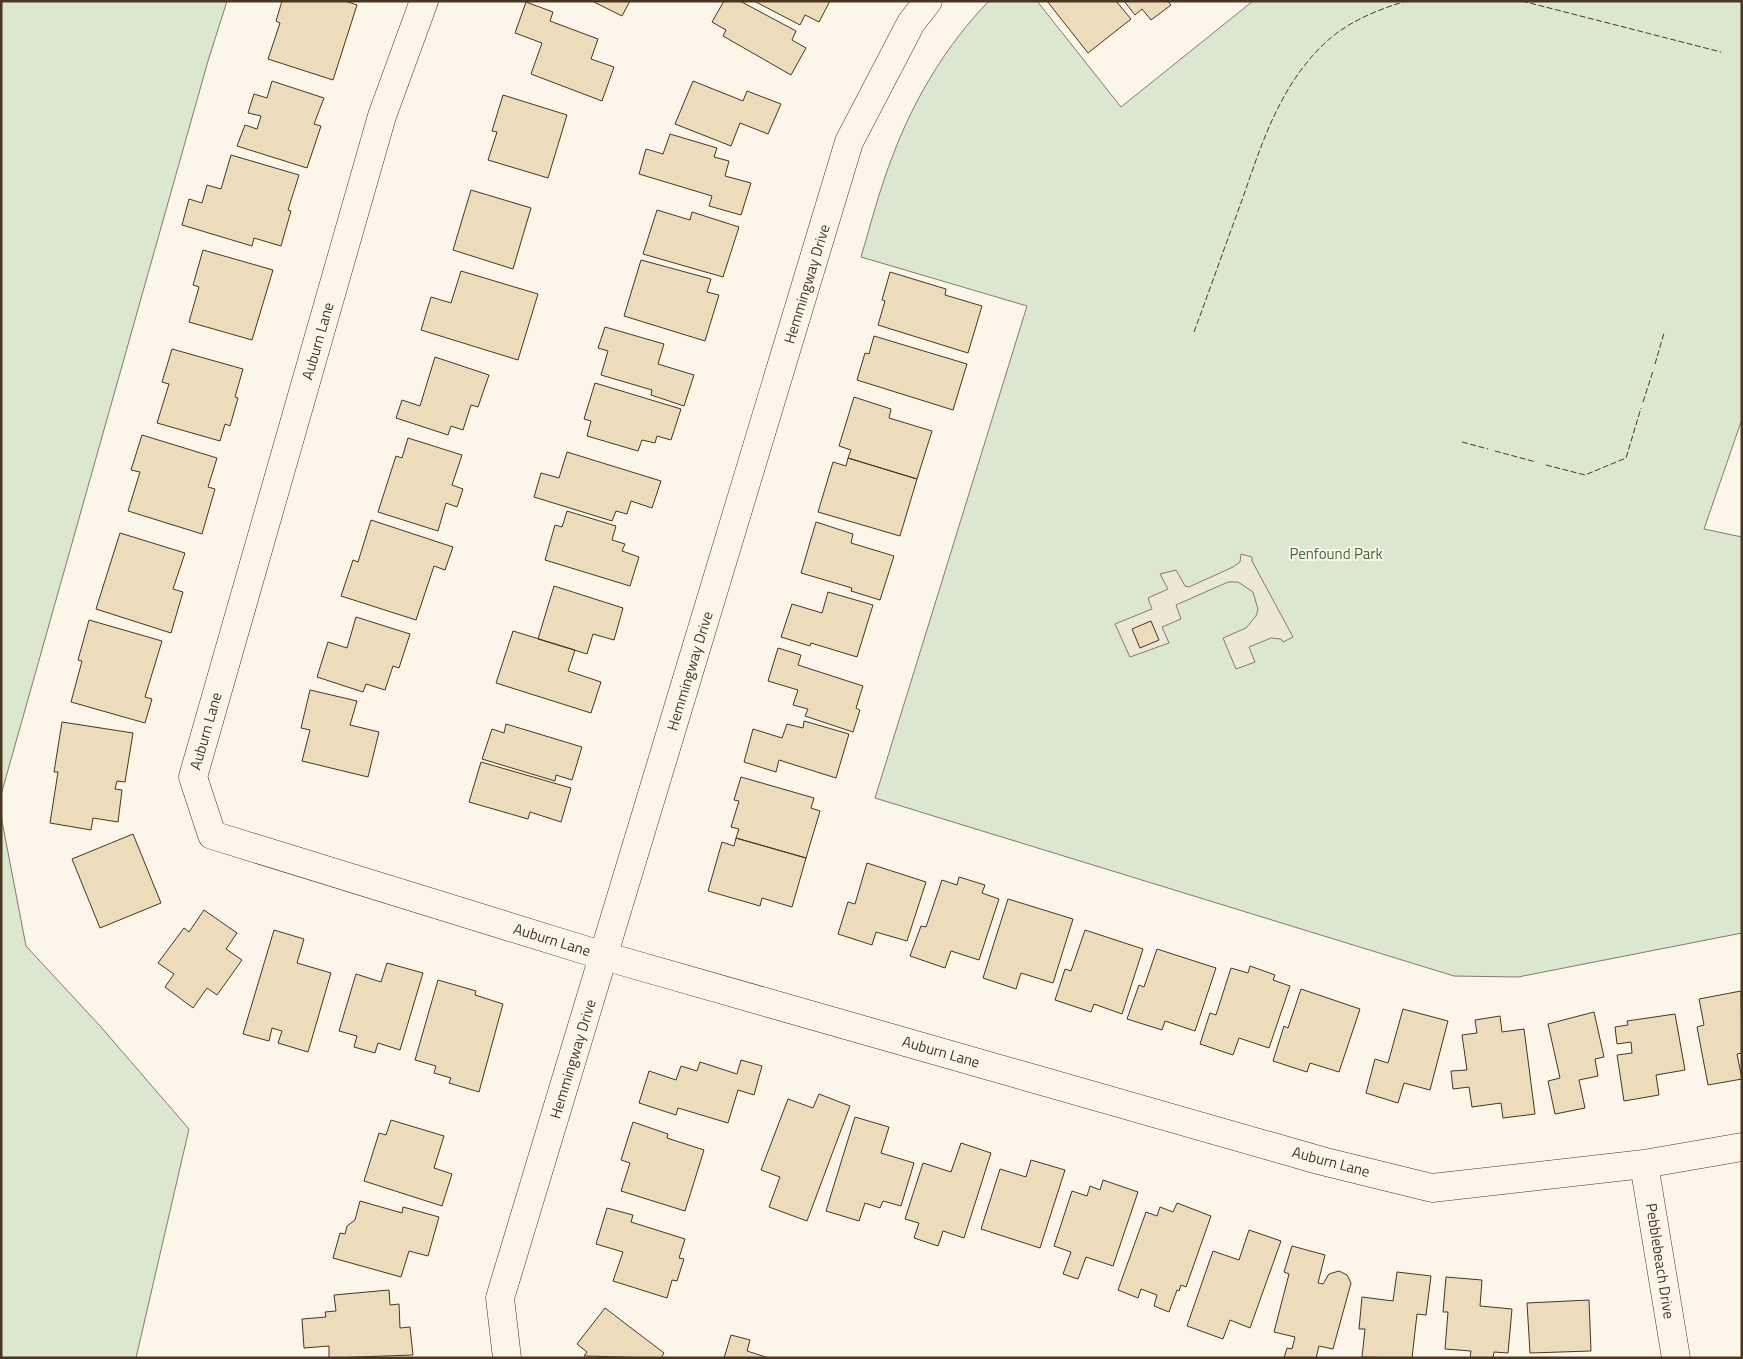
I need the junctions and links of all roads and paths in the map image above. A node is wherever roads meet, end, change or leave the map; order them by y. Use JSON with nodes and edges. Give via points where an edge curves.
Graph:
{"nodes":[{"id":1,"x":424,"y":1,"type":"edge"},
{"id":2,"x":928,"y":1,"type":"edge"},
{"id":3,"x":604,"y":956,"type":"junction"},
{"id":4,"x":1742,"y":1147,"type":"edge"},
{"id":5,"x":1644,"y":1164,"type":"junction"},
{"id":6,"x":507,"y":1358,"type":"edge"},
{"id":7,"x":1676,"y":1358,"type":"edge"}],
"edges":[{"from":1,"to":3,"type":"street","name":"Auburn Lane","via":[[382,116],[193,777],[212,835]]},
{"from":2,"to":3,"type":"street","name":"Hemmingway Drive","via":[[910,23],[850,142]]},
{"from":3,"to":5,"type":"street","name":"Auburn Lane","via":[[1313,1158],[1432,1188]]},
{"from":3,"to":6,"type":"street","name":"Hemmingway Drive","via":[[500,1298]]},
{"from":4,"to":5,"type":"street","name":"Auburn Lane"},
{"from":5,"to":7,"type":"street","name":"Pebblebeach Drive"}]}
